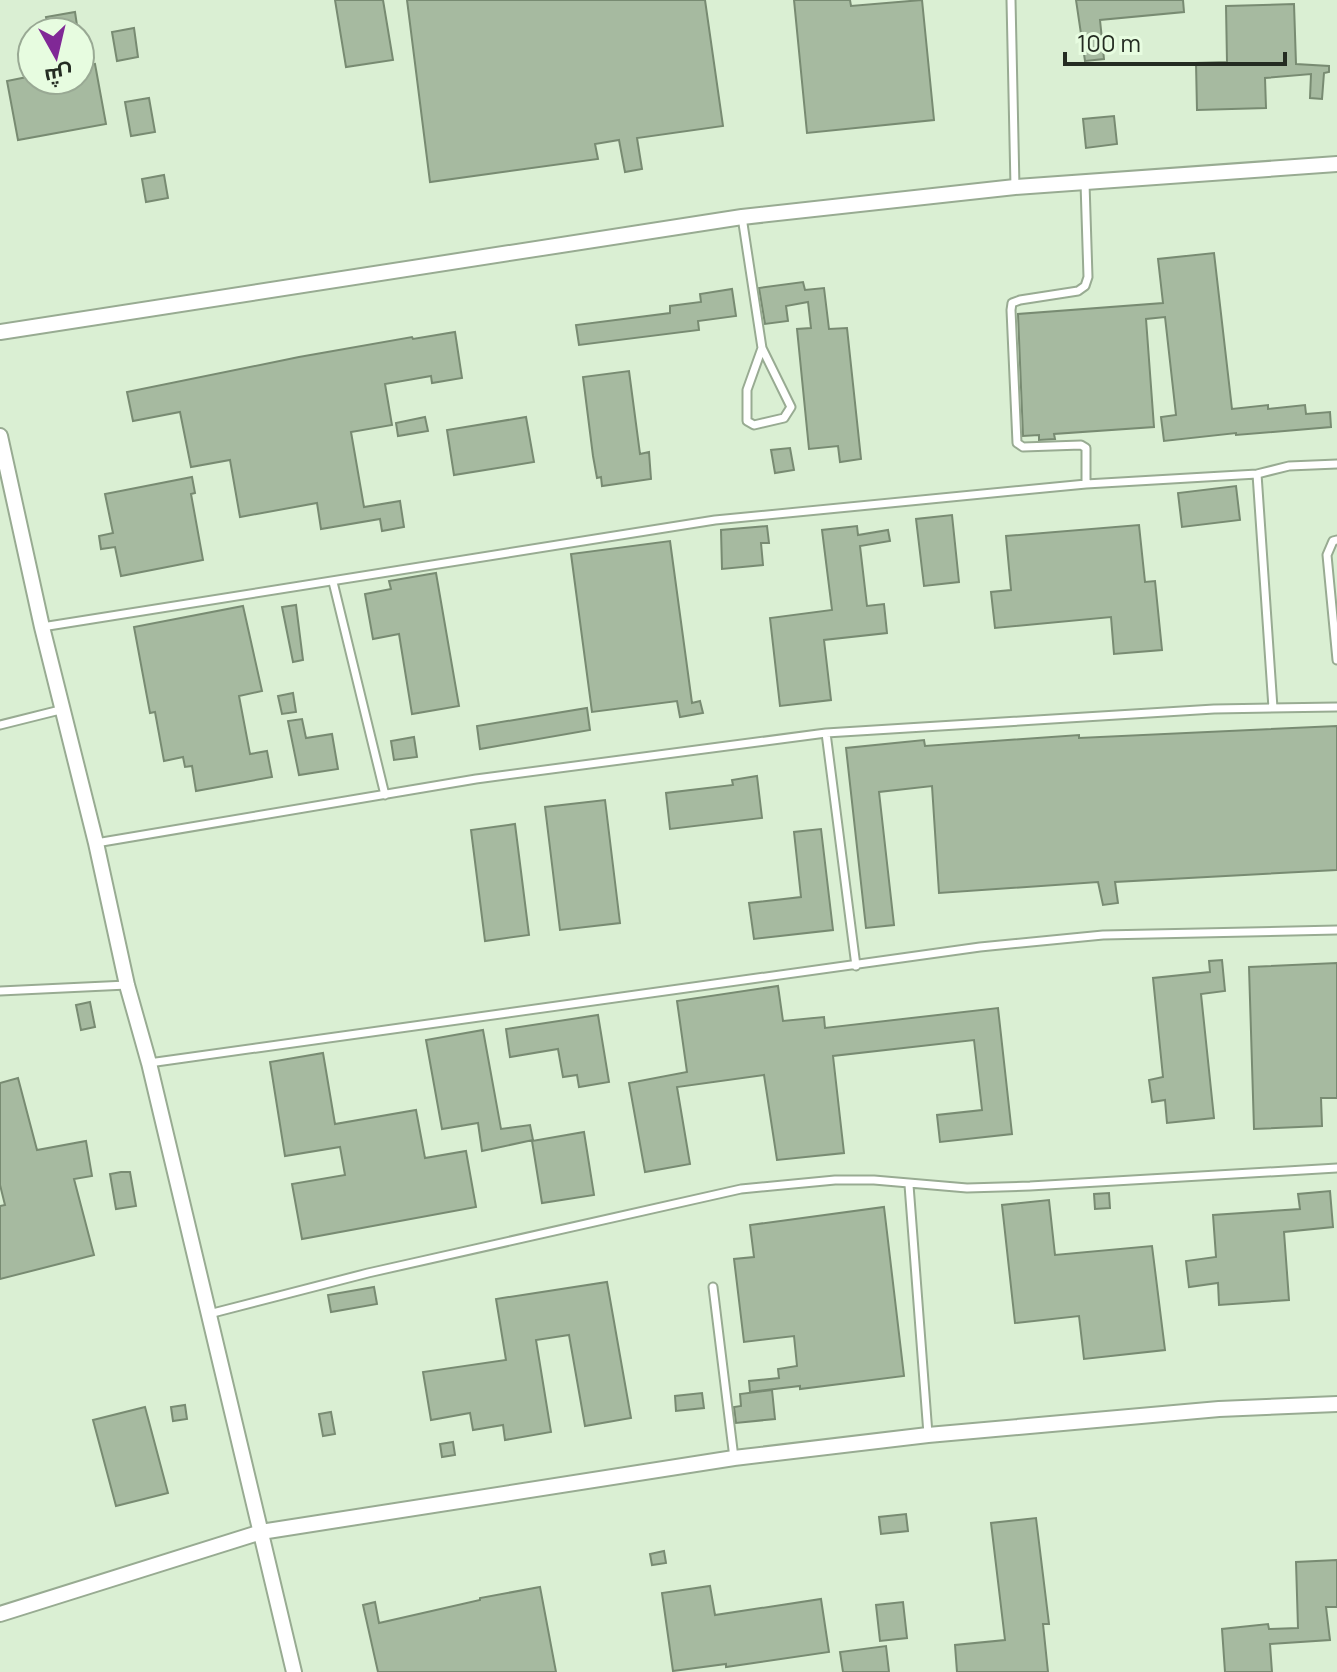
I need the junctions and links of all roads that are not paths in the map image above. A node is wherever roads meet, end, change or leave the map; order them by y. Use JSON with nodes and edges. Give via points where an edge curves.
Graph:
{"nodes":[{"id":1,"x":1011,"y":0,"type":"edge"},
{"id":2,"x":1337,"y":164,"type":"edge"},
{"id":3,"x":1085,"y":183,"type":"junction"},
{"id":4,"x":1015,"y":187,"type":"junction"},
{"id":5,"x":742,"y":217,"type":"junction"},
{"id":6,"x":0,"y":332,"type":"edge"},
{"id":7,"x":762,"y":348,"type":"junction"},
{"id":8,"x":0,"y":436,"type":"edge"},
{"id":9,"x":1337,"y":464,"type":"edge"},
{"id":10,"x":1257,"y":474,"type":"junction"},
{"id":11,"x":1086,"y":484,"type":"junction"},
{"id":12,"x":1337,"y":540,"type":"edge"},
{"id":13,"x":333,"y":582,"type":"junction"},
{"id":14,"x":42,"y":627,"type":"junction"},
{"id":15,"x":1337,"y":650,"type":"edge"},
{"id":16,"x":1337,"y":660,"type":"edge"},
{"id":17,"x":1337,"y":707,"type":"edge"},
{"id":18,"x":1273,"y":708,"type":"junction"},
{"id":19,"x":64,"y":709,"type":"junction"},
{"id":20,"x":0,"y":725,"type":"edge"},
{"id":21,"x":826,"y":733,"type":"junction"},
{"id":22,"x":385,"y":795,"type":"junction"},
{"id":23,"x":96,"y":843,"type":"junction"},
{"id":24,"x":1337,"y":930,"type":"edge"},
{"id":25,"x":856,"y":966,"type":"junction"},
{"id":26,"x":127,"y":985,"type":"junction"},
{"id":27,"x":0,"y":991,"type":"edge"},
{"id":28,"x":149,"y":1063,"type":"junction"},
{"id":29,"x":1337,"y":1168,"type":"edge"},
{"id":30,"x":909,"y":1185,"type":"junction"},
{"id":31,"x":713,"y":1287,"type":"dead end"},
{"id":32,"x":209,"y":1314,"type":"junction"},
{"id":33,"x":1337,"y":1404,"type":"edge"},
{"id":34,"x":928,"y":1435,"type":"junction"},
{"id":35,"x":734,"y":1458,"type":"junction"},
{"id":36,"x":261,"y":1532,"type":"junction"},
{"id":37,"x":0,"y":1614,"type":"edge"},
{"id":38,"x":294,"y":1672,"type":"edge"}],
"edges":[{"from":1,"to":4,"type":"lane"},
{"from":2,"to":3,"type":"street"},
{"from":3,"to":4,"type":"street"},
{"from":3,"to":11,"type":"lane","via":[[1085,286],[1020,300],[1011,310],[1017,443],[1081,445],[1088,455]]},
{"from":4,"to":5,"type":"street"},
{"from":5,"to":6,"type":"street"},
{"from":5,"to":7,"type":"lane"},
{"from":7,"to":7,"type":"lane","via":[[747,390],[747,421],[754,425],[784,418],[791,407]]},
{"from":8,"to":14,"type":"street"},
{"from":9,"to":10,"type":"lane"},
{"from":10,"to":11,"type":"lane"},
{"from":10,"to":18,"type":"lane"},
{"from":11,"to":13,"type":"lane","via":[[715,520]]},
{"from":12,"to":15,"type":"lane","via":[[1327,555]]},
{"from":13,"to":14,"type":"lane"},
{"from":13,"to":22,"type":"lane"},
{"from":14,"to":19,"type":"street"},
{"from":15,"to":16,"type":"lane"},
{"from":17,"to":18,"type":"lane"},
{"from":18,"to":21,"type":"lane"},
{"from":19,"to":20,"type":"lane"},
{"from":19,"to":23,"type":"street"},
{"from":21,"to":22,"type":"lane"},
{"from":21,"to":25,"type":"lane"},
{"from":22,"to":23,"type":"lane"},
{"from":23,"to":26,"type":"street"},
{"from":24,"to":25,"type":"lane","via":[[1103,935]]},
{"from":25,"to":28,"type":"lane"},
{"from":26,"to":27,"type":"lane"},
{"from":26,"to":28,"type":"street"},
{"from":28,"to":32,"type":"street"},
{"from":29,"to":30,"type":"lane","via":[[1030,1186]]},
{"from":30,"to":32,"type":"lane","via":[[835,1180],[741,1189]]},
{"from":30,"to":34,"type":"lane"},
{"from":31,"to":35,"type":"lane"},
{"from":32,"to":36,"type":"street"},
{"from":33,"to":34,"type":"street"},
{"from":34,"to":35,"type":"street"},
{"from":35,"to":36,"type":"street"},
{"from":36,"to":37,"type":"street"},
{"from":36,"to":38,"type":"street"}]}
